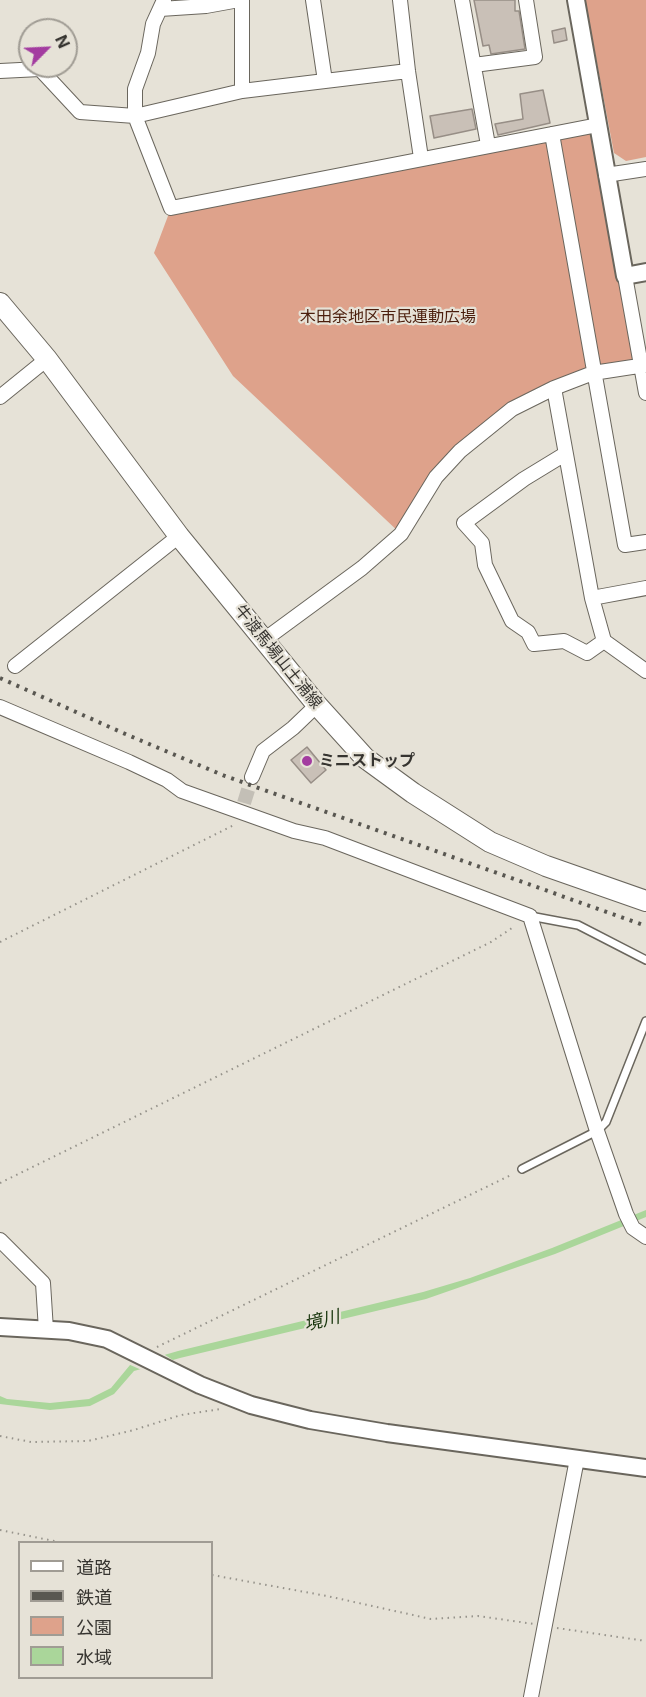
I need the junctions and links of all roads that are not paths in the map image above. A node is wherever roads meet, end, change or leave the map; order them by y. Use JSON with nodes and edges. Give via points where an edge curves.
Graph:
{"nodes":[{"id":1,"x":240,"y":0,"type":"edge"},
{"id":2,"x":313,"y":0,"type":"edge"},
{"id":3,"x":400,"y":0,"type":"edge"},
{"id":4,"x":462,"y":0,"type":"edge"},
{"id":5,"x":526,"y":0,"type":"edge"},
{"id":6,"x":576,"y":0,"type":"edge"},
{"id":7,"x":162,"y":5,"type":"edge"},
{"id":8,"x":474,"y":65,"type":"junction"},
{"id":9,"x":0,"y":71,"type":"edge"},
{"id":10,"x":408,"y":71,"type":"junction"},
{"id":11,"x":325,"y":81,"type":"junction"},
{"id":12,"x":242,"y":91,"type":"junction"},
{"id":13,"x":135,"y":116,"type":"junction"},
{"id":14,"x":598,"y":125,"type":"junction"},
{"id":15,"x":552,"y":134,"type":"junction"},
{"id":16,"x":488,"y":145,"type":"junction"},
{"id":17,"x":421,"y":158,"type":"junction"},
{"id":18,"x":646,"y":169,"type":"edge"},
{"id":19,"x":606,"y":175,"type":"junction"},
{"id":20,"x":646,"y":272,"type":"edge"},
{"id":21,"x":625,"y":276,"type":"junction"},
{"id":22,"x":0,"y":303,"type":"edge"},
{"id":23,"x":47,"y":359,"type":"junction"},
{"id":24,"x":644,"y":365,"type":"edge"},
{"id":25,"x":593,"y":373,"type":"junction"},
{"id":26,"x":554,"y":388,"type":"junction"},
{"id":27,"x":646,"y":393,"type":"edge"},
{"id":28,"x":0,"y":397,"type":"edge"},
{"id":29,"x":565,"y":453,"type":"junction"},
{"id":30,"x":179,"y":536,"type":"junction"},
{"id":31,"x":646,"y":542,"type":"edge"},
{"id":32,"x":646,"y":588,"type":"edge"},
{"id":33,"x":592,"y":598,"type":"junction"},
{"id":34,"x":264,"y":640,"type":"junction"},
{"id":35,"x":604,"y":641,"type":"junction"},
{"id":36,"x":15,"y":666,"type":"dead end"},
{"id":37,"x":646,"y":670,"type":"edge"},
{"id":38,"x":317,"y":705,"type":"junction"},
{"id":39,"x":0,"y":707,"type":"edge"},
{"id":40,"x":252,"y":777,"type":"tunnel mouth"},
{"id":41,"x":646,"y":901,"type":"edge"},
{"id":42,"x":530,"y":916,"type":"junction"},
{"id":43,"x":646,"y":960,"type":"edge"},
{"id":44,"x":646,"y":1021,"type":"edge"},
{"id":45,"x":597,"y":1131,"type":"junction"},
{"id":46,"x":522,"y":1169,"type":"road end"},
{"id":47,"x":646,"y":1237,"type":"edge"},
{"id":48,"x":0,"y":1240,"type":"edge"},
{"id":49,"x":0,"y":1327,"type":"edge"},
{"id":50,"x":46,"y":1330,"type":"junction"},
{"id":51,"x":577,"y":1459,"type":"junction"},
{"id":52,"x":646,"y":1468,"type":"edge"},
{"id":53,"x":531,"y":1697,"type":"edge"}],
"edges":[{"from":1,"to":7,"type":"street","via":[[206,6]]},
{"from":1,"to":12,"type":"street"},
{"from":2,"to":11,"type":"street"},
{"from":3,"to":10,"type":"street"},
{"from":4,"to":8,"type":"street"},
{"from":5,"to":8,"type":"street","via":[[536,57]]},
{"from":6,"to":14,"type":"street"},
{"from":7,"to":13,"type":"street","via":[[135,89]]},
{"from":8,"to":16,"type":"street"},
{"from":9,"to":13,"type":"street","via":[[40,69],[80,112]]},
{"from":10,"to":11,"type":"street"},
{"from":10,"to":17,"type":"street"},
{"from":11,"to":12,"type":"street"},
{"from":12,"to":13,"type":"street"},
{"from":13,"to":17,"type":"street","via":[[171,208]]},
{"from":14,"to":15,"type":"street"},
{"from":14,"to":19,"type":"street"},
{"from":15,"to":16,"type":"street"},
{"from":15,"to":25,"type":"street"},
{"from":16,"to":17,"type":"street"},
{"from":18,"to":19,"type":"street"},
{"from":19,"to":21,"type":"street"},
{"from":20,"to":21,"type":"street"},
{"from":21,"to":24,"type":"street"},
{"from":22,"to":23,"type":"main road","name":"牛渡馬場山土浦線"},
{"from":23,"to":28,"type":"street"},
{"from":23,"to":30,"type":"main road","name":"牛渡馬場山土浦線"},
{"from":24,"to":25,"type":"street"},
{"from":24,"to":27,"type":"street"},
{"from":25,"to":26,"type":"street"},
{"from":25,"to":31,"type":"street","via":[[625,545]]},
{"from":26,"to":29,"type":"street"},
{"from":26,"to":34,"type":"street","via":[[513,409],[459,451],[436,477],[401,534],[362,568]]},
{"from":29,"to":33,"type":"street"},
{"from":29,"to":35,"type":"street","via":[[464,523],[482,543],[485,565],[513,621],[528,632],[534,644],[564,641],[587,653]]},
{"from":30,"to":34,"type":"main road","name":"牛渡馬場山土浦線"},
{"from":30,"to":36,"type":"street"},
{"from":32,"to":33,"type":"street"},
{"from":33,"to":35,"type":"street"},
{"from":34,"to":38,"type":"main road","name":"牛渡馬場山土浦線"},
{"from":35,"to":37,"type":"street"},
{"from":38,"to":40,"type":"street","via":[[263,751]]},
{"from":38,"to":41,"type":"main road","name":"牛渡馬場山土浦線","via":[[365,758],[490,842]]},
{"from":39,"to":42,"type":"street","via":[[129,762],[182,791],[243,808],[294,831],[325,838]]},
{"from":42,"to":43,"type":"lane","via":[[578,925]]},
{"from":42,"to":45,"type":"street"},
{"from":44,"to":45,"type":"lane","via":[[606,1122]]},
{"from":45,"to":46,"type":"lane"},
{"from":45,"to":47,"type":"street","via":[[626,1214],[633,1228]]},
{"from":48,"to":50,"type":"street","via":[[43,1283]]},
{"from":49,"to":50,"type":"street"},
{"from":50,"to":51,"type":"street","via":[[107,1339],[200,1385],[251,1405],[310,1420]]},
{"from":51,"to":52,"type":"street"},
{"from":51,"to":53,"type":"street"}]}
